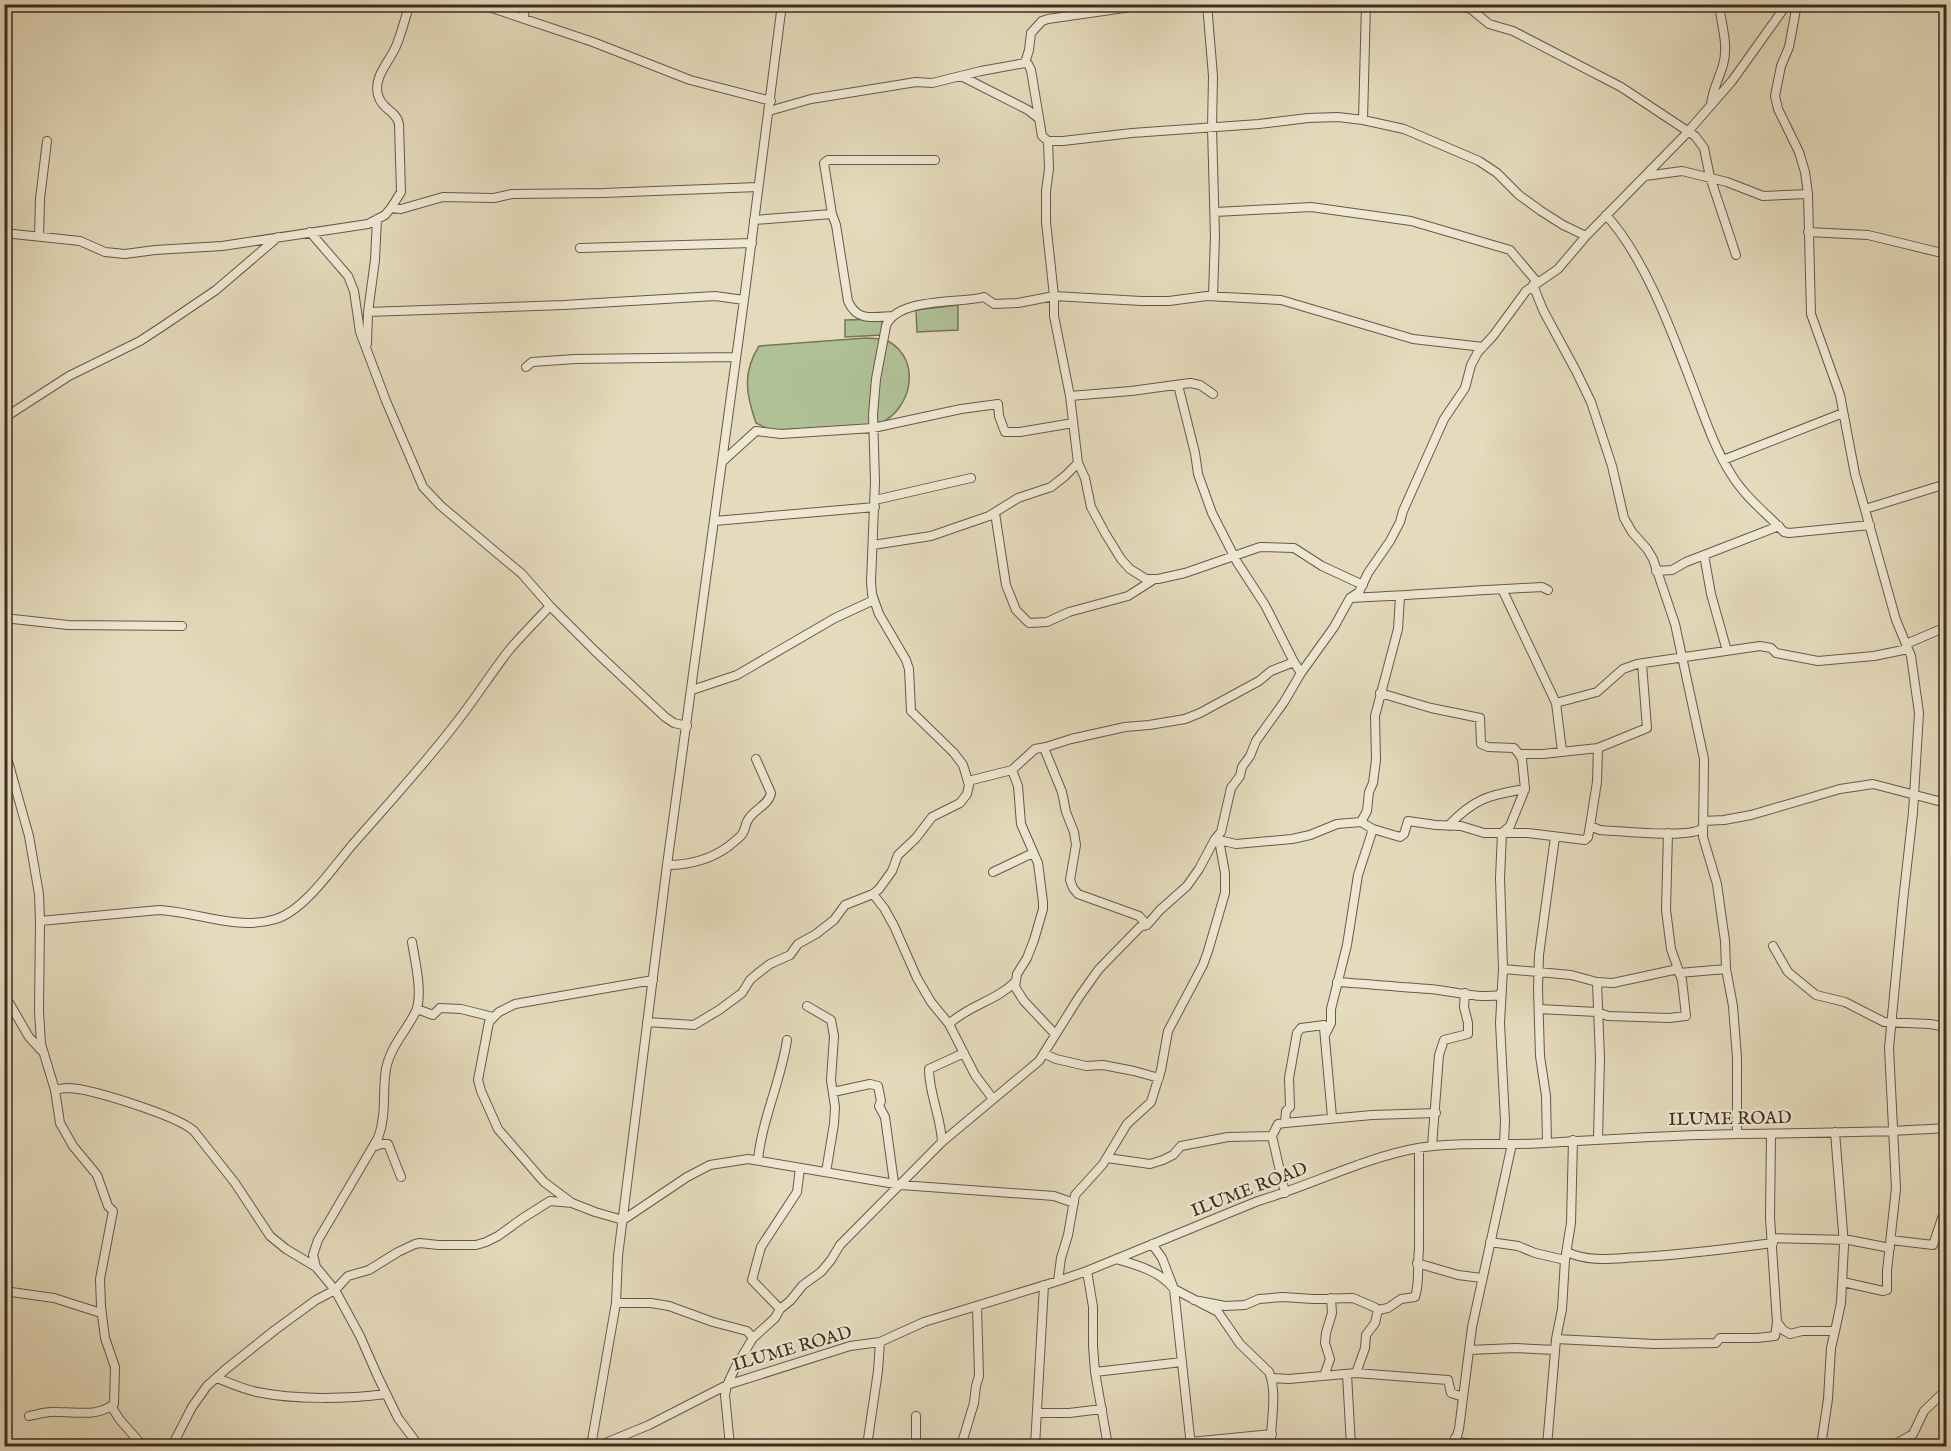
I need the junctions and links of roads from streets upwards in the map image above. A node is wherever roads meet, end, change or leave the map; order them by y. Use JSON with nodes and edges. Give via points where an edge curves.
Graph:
{"nodes":[{"id":1,"x":410,"y":4,"type":"edge"},
{"id":2,"x":480,"y":4,"type":"edge"},
{"id":3,"x":525,"y":4,"type":"edge"},
{"id":4,"x":782,"y":4,"type":"edge"},
{"id":5,"x":1152,"y":4,"type":"edge"},
{"id":6,"x":1207,"y":4,"type":"edge"},
{"id":7,"x":1366,"y":4,"type":"edge"},
{"id":8,"x":1459,"y":4,"type":"edge"},
{"id":9,"x":1719,"y":4,"type":"edge"},
{"id":10,"x":1786,"y":4,"type":"edge"},
{"id":11,"x":1797,"y":4,"type":"edge"},
{"id":12,"x":524,"y":19,"type":"junction"},
{"id":13,"x":1025,"y":63,"type":"junction"},
{"id":14,"x":961,"y":76,"type":"junction"},
{"id":15,"x":1711,"y":105,"type":"junction"},
{"id":16,"x":770,"y":106,"type":"junction"},
{"id":17,"x":1038,"y":118,"type":"junction"},
{"id":18,"x":1363,"y":120,"type":"junction"},
{"id":19,"x":1212,"y":128,"type":"junction"},
{"id":20,"x":1687,"y":132,"type":"junction"},
{"id":21,"x":47,"y":141,"type":"dead end"},
{"id":22,"x":1048,"y":141,"type":"junction"},
{"id":23,"x":935,"y":159,"type":"dead end"},
{"id":24,"x":1645,"y":176,"type":"junction"},
{"id":25,"x":1710,"y":177,"type":"junction"},
{"id":26,"x":758,"y":187,"type":"junction"},
{"id":27,"x":1808,"y":194,"type":"junction"},
{"id":28,"x":391,"y":208,"type":"junction"},
{"id":29,"x":1215,"y":212,"type":"junction"},
{"id":30,"x":832,"y":214,"type":"junction"},
{"id":31,"x":1606,"y":215,"type":"junction"},
{"id":32,"x":377,"y":219,"type":"junction"},
{"id":33,"x":754,"y":220,"type":"junction"},
{"id":34,"x":310,"y":232,"type":"junction"},
{"id":35,"x":1808,"y":232,"type":"junction"},
{"id":36,"x":4,"y":233,"type":"edge"},
{"id":37,"x":39,"y":236,"type":"junction"},
{"id":38,"x":1586,"y":236,"type":"junction"},
{"id":39,"x":279,"y":237,"type":"junction"},
{"id":40,"x":752,"y":243,"type":"junction"},
{"id":41,"x":580,"y":248,"type":"dead end"},
{"id":42,"x":1947,"y":254,"type":"edge"},
{"id":43,"x":1736,"y":255,"type":"dead end"},
{"id":44,"x":1535,"y":284,"type":"junction"},
{"id":45,"x":1054,"y":296,"type":"junction"},
{"id":46,"x":1213,"y":296,"type":"junction"},
{"id":47,"x":744,"y":300,"type":"junction"},
{"id":48,"x":368,"y":312,"type":"junction"},
{"id":49,"x":892,"y":316,"type":"junction"},
{"id":50,"x":1483,"y":347,"type":"junction"},
{"id":51,"x":368,"y":352,"type":"junction"},
{"id":52,"x":735,"y":357,"type":"junction"},
{"id":53,"x":526,"y":367,"type":"dead end"},
{"id":54,"x":1178,"y":385,"type":"junction"},
{"id":55,"x":1213,"y":394,"type":"dead end"},
{"id":56,"x":1070,"y":396,"type":"junction"},
{"id":57,"x":1843,"y":413,"type":"junction"},
{"id":58,"x":4,"y":418,"type":"edge"},
{"id":59,"x":1073,"y":423,"type":"junction"},
{"id":60,"x":873,"y":428,"type":"junction"},
{"id":61,"x":1723,"y":460,"type":"junction"},
{"id":62,"x":722,"y":463,"type":"junction"},
{"id":63,"x":1078,"y":463,"type":"junction"},
{"id":64,"x":971,"y":478,"type":"dead end"},
{"id":65,"x":1947,"y":484,"type":"edge"},
{"id":66,"x":875,"y":503,"type":"junction"},
{"id":67,"x":1865,"y":509,"type":"junction"},
{"id":68,"x":995,"y":513,"type":"junction"},
{"id":69,"x":714,"y":521,"type":"junction"},
{"id":70,"x":1870,"y":525,"type":"junction"},
{"id":71,"x":1779,"y":526,"type":"junction"},
{"id":72,"x":873,"y":545,"type":"junction"},
{"id":73,"x":1704,"y":555,"type":"junction"},
{"id":74,"x":1234,"y":556,"type":"junction"},
{"id":75,"x":1672,"y":570,"type":"junction"},
{"id":76,"x":1656,"y":571,"type":"junction"},
{"id":77,"x":1158,"y":579,"type":"junction"},
{"id":78,"x":1363,"y":585,"type":"junction"},
{"id":79,"x":1662,"y":587,"type":"junction"},
{"id":80,"x":1502,"y":589,"type":"junction"},
{"id":81,"x":1548,"y":590,"type":"dead end"},
{"id":82,"x":1400,"y":597,"type":"junction"},
{"id":83,"x":1350,"y":598,"type":"junction"},
{"id":84,"x":874,"y":600,"type":"junction"},
{"id":85,"x":550,"y":606,"type":"junction"},
{"id":86,"x":4,"y":618,"type":"edge"},
{"id":87,"x":182,"y":626,"type":"dead end"},
{"id":88,"x":1947,"y":627,"type":"edge"},
{"id":89,"x":1907,"y":647,"type":"junction"},
{"id":90,"x":1727,"y":651,"type":"junction"},
{"id":91,"x":1682,"y":658,"type":"junction"},
{"id":92,"x":1294,"y":662,"type":"junction"},
{"id":93,"x":1642,"y":664,"type":"junction"},
{"id":94,"x":1301,"y":673,"type":"junction"},
{"id":95,"x":692,"y":690,"type":"junction"},
{"id":96,"x":1380,"y":693,"type":"junction"},
{"id":97,"x":1556,"y":702,"type":"junction"},
{"id":98,"x":687,"y":726,"type":"junction"},
{"id":99,"x":4,"y":747,"type":"edge"},
{"id":100,"x":1044,"y":748,"type":"junction"},
{"id":101,"x":1598,"y":748,"type":"junction"},
{"id":102,"x":1562,"y":752,"type":"junction"},
{"id":103,"x":1519,"y":754,"type":"junction"},
{"id":104,"x":756,"y":759,"type":"dead end"},
{"id":105,"x":1012,"y":770,"type":"junction"},
{"id":106,"x":968,"y":781,"type":"junction"},
{"id":107,"x":1525,"y":789,"type":"junction"},
{"id":108,"x":1914,"y":795,"type":"junction"},
{"id":109,"x":1947,"y":803,"type":"edge"},
{"id":110,"x":1361,"y":822,"type":"junction"},
{"id":111,"x":1703,"y":825,"type":"junction"},
{"id":112,"x":1448,"y":826,"type":"junction"},
{"id":113,"x":1590,"y":826,"type":"junction"},
{"id":114,"x":1373,"y":829,"type":"junction"},
{"id":115,"x":1502,"y":833,"type":"junction"},
{"id":116,"x":1668,"y":833,"type":"junction"},
{"id":117,"x":1555,"y":837,"type":"junction"},
{"id":118,"x":1217,"y":840,"type":"junction"},
{"id":119,"x":1033,"y":852,"type":"junction"},
{"id":120,"x":667,"y":865,"type":"junction"},
{"id":121,"x":993,"y":872,"type":"dead end"},
{"id":122,"x":873,"y":894,"type":"junction"},
{"id":123,"x":40,"y":921,"type":"junction"},
{"id":124,"x":1147,"y":925,"type":"junction"},
{"id":125,"x":412,"y":942,"type":"dead end"},
{"id":126,"x":1773,"y":946,"type":"dead end"},
{"id":127,"x":1503,"y":969,"type":"junction"},
{"id":128,"x":1726,"y":969,"type":"junction"},
{"id":129,"x":1678,"y":971,"type":"junction"},
{"id":130,"x":1539,"y":972,"type":"junction"},
{"id":131,"x":653,"y":980,"type":"junction"},
{"id":132,"x":1015,"y":981,"type":"junction"},
{"id":133,"x":1337,"y":982,"type":"junction"},
{"id":134,"x":1597,"y":982,"type":"junction"},
{"id":135,"x":1501,"y":992,"type":"junction"},
{"id":136,"x":1465,"y":993,"type":"junction"},
{"id":137,"x":4,"y":994,"type":"edge"},
{"id":138,"x":807,"y":1006,"type":"dead end"},
{"id":139,"x":417,"y":1009,"type":"junction"},
{"id":140,"x":1539,"y":1009,"type":"junction"},
{"id":141,"x":1597,"y":1012,"type":"junction"},
{"id":142,"x":493,"y":1017,"type":"junction"},
{"id":143,"x":647,"y":1022,"type":"junction"},
{"id":144,"x":1891,"y":1023,"type":"junction"},
{"id":145,"x":949,"y":1024,"type":"junction"},
{"id":146,"x":1324,"y":1025,"type":"junction"},
{"id":147,"x":1947,"y":1027,"type":"edge"},
{"id":148,"x":1055,"y":1034,"type":"junction"},
{"id":149,"x":787,"y":1040,"type":"dead end"},
{"id":150,"x":44,"y":1053,"type":"junction"},
{"id":151,"x":964,"y":1053,"type":"junction"},
{"id":152,"x":1045,"y":1054,"type":"junction"},
{"id":153,"x":1158,"y":1078,"type":"junction"},
{"id":154,"x":55,"y":1090,"type":"junction"},
{"id":155,"x":833,"y":1092,"type":"junction"},
{"id":156,"x":993,"y":1099,"type":"junction"},
{"id":157,"x":1436,"y":1113,"type":"junction"},
{"id":158,"x":1332,"y":1117,"type":"junction"},
{"id":159,"x":1285,"y":1123,"type":"junction"},
{"id":160,"x":1947,"y":1128,"type":"edge"},
{"id":161,"x":1835,"y":1132,"type":"junction"},
{"id":162,"x":1894,"y":1132,"type":"junction"},
{"id":163,"x":1737,"y":1134,"type":"junction"},
{"id":164,"x":1771,"y":1134,"type":"junction"},
{"id":165,"x":1272,"y":1136,"type":"junction"},
{"id":166,"x":1598,"y":1139,"type":"junction"},
{"id":167,"x":1573,"y":1140,"type":"junction"},
{"id":168,"x":942,"y":1142,"type":"junction"},
{"id":169,"x":1547,"y":1143,"type":"junction"},
{"id":170,"x":1508,"y":1144,"type":"junction"},
{"id":171,"x":1432,"y":1146,"type":"junction"},
{"id":172,"x":373,"y":1147,"type":"junction"},
{"id":173,"x":1419,"y":1148,"type":"junction"},
{"id":174,"x":1107,"y":1158,"type":"junction"},
{"id":175,"x":758,"y":1160,"type":"junction"},
{"id":176,"x":800,"y":1168,"type":"junction"},
{"id":177,"x":826,"y":1172,"type":"junction"},
{"id":178,"x":401,"y":1176,"type":"dead end"},
{"id":179,"x":898,"y":1184,"type":"junction"},
{"id":180,"x":4,"y":1187,"type":"edge"},
{"id":181,"x":1284,"y":1193,"type":"junction"},
{"id":182,"x":4,"y":1197,"type":"edge"},
{"id":183,"x":572,"y":1203,"type":"junction"},
{"id":184,"x":1074,"y":1203,"type":"junction"},
{"id":185,"x":1947,"y":1219,"type":"edge"},
{"id":186,"x":623,"y":1220,"type":"junction"},
{"id":187,"x":1844,"y":1240,"type":"junction"},
{"id":188,"x":1772,"y":1241,"type":"junction"},
{"id":189,"x":1490,"y":1242,"type":"junction"},
{"id":190,"x":1152,"y":1244,"type":"junction"},
{"id":191,"x":1890,"y":1244,"type":"junction"},
{"id":192,"x":1566,"y":1256,"type":"junction"},
{"id":193,"x":1115,"y":1258,"type":"junction"},
{"id":194,"x":1417,"y":1263,"type":"junction"},
{"id":195,"x":316,"y":1267,"type":"junction"},
{"id":196,"x":1087,"y":1271,"type":"junction"},
{"id":197,"x":1482,"y":1278,"type":"junction"},
{"id":198,"x":1058,"y":1281,"type":"junction"},
{"id":199,"x":1843,"y":1282,"type":"junction"},
{"id":200,"x":1044,"y":1285,"type":"junction"},
{"id":201,"x":1174,"y":1289,"type":"junction"},
{"id":202,"x":335,"y":1290,"type":"junction"},
{"id":203,"x":4,"y":1291,"type":"edge"},
{"id":204,"x":1331,"y":1299,"type":"junction"},
{"id":205,"x":1194,"y":1300,"type":"junction"},
{"id":206,"x":616,"y":1303,"type":"junction"},
{"id":207,"x":977,"y":1306,"type":"junction"},
{"id":208,"x":780,"y":1310,"type":"junction"},
{"id":209,"x":1378,"y":1310,"type":"junction"},
{"id":210,"x":101,"y":1314,"type":"junction"},
{"id":211,"x":1777,"y":1322,"type":"junction"},
{"id":212,"x":1835,"y":1331,"type":"junction"},
{"id":213,"x":753,"y":1338,"type":"junction"},
{"id":214,"x":1556,"y":1339,"type":"junction"},
{"id":215,"x":880,"y":1342,"type":"junction"},
{"id":216,"x":1469,"y":1350,"type":"junction"},
{"id":217,"x":1555,"y":1350,"type":"junction"},
{"id":218,"x":1182,"y":1362,"type":"junction"},
{"id":219,"x":1095,"y":1372,"type":"junction"},
{"id":220,"x":1352,"y":1374,"type":"junction"},
{"id":221,"x":1324,"y":1376,"type":"junction"},
{"id":222,"x":217,"y":1378,"type":"junction"},
{"id":223,"x":1272,"y":1378,"type":"junction"},
{"id":224,"x":727,"y":1385,"type":"junction"},
{"id":225,"x":1947,"y":1390,"type":"edge"},
{"id":226,"x":387,"y":1394,"type":"junction"},
{"id":227,"x":1463,"y":1397,"type":"junction"},
{"id":228,"x":111,"y":1406,"type":"junction"},
{"id":229,"x":1102,"y":1409,"type":"junction"},
{"id":230,"x":1038,"y":1413,"type":"junction"},
{"id":231,"x":29,"y":1416,"type":"dead end"},
{"id":232,"x":916,"y":1416,"type":"dead end"},
{"id":233,"x":1272,"y":1434,"type":"junction"},
{"id":234,"x":410,"y":1435,"type":"junction"},
{"id":235,"x":1455,"y":1442,"type":"edge"},
{"id":236,"x":1191,"y":1444,"type":"edge"},
{"id":237,"x":143,"y":1446,"type":"edge"},
{"id":238,"x":172,"y":1446,"type":"edge"},
{"id":239,"x":405,"y":1446,"type":"edge"},
{"id":240,"x":419,"y":1446,"type":"edge"},
{"id":241,"x":591,"y":1446,"type":"edge"},
{"id":242,"x":598,"y":1446,"type":"edge"},
{"id":243,"x":730,"y":1446,"type":"edge"},
{"id":244,"x":867,"y":1446,"type":"edge"},
{"id":245,"x":916,"y":1446,"type":"edge"},
{"id":246,"x":961,"y":1446,"type":"edge"},
{"id":247,"x":1035,"y":1446,"type":"edge"},
{"id":248,"x":1108,"y":1446,"type":"edge"},
{"id":249,"x":1271,"y":1446,"type":"edge"},
{"id":250,"x":1351,"y":1446,"type":"edge"},
{"id":251,"x":1482,"y":1446,"type":"edge"},
{"id":252,"x":1547,"y":1446,"type":"edge"},
{"id":253,"x":1821,"y":1446,"type":"edge"},
{"id":254,"x":1892,"y":1446,"type":"edge"}],
"edges":[{"from":1,"to":28,"type":"street","via":[[396,48],[377,85],[380,102],[399,124],[401,192]]},
{"from":2,"to":12,"type":"street"},
{"from":3,"to":12,"type":"street"},
{"from":4,"to":16,"type":"street"},
{"from":5,"to":13,"type":"street","via":[[1042,21],[1031,33]]},
{"from":6,"to":19,"type":"street","via":[[1213,76]]},
{"from":7,"to":18,"type":"street"},
{"from":8,"to":20,"type":"street","via":[[1489,24],[1513,31],[1621,87]]},
{"from":9,"to":15,"type":"street","via":[[1724,64]]},
{"from":10,"to":15,"type":"street"},
{"from":11,"to":27,"type":"street","via":[[1775,96],[1803,162]]},
{"from":12,"to":16,"type":"street"},
{"from":13,"to":14,"type":"street"},
{"from":13,"to":17,"type":"street","via":[[1031,70]]},
{"from":14,"to":16,"type":"street"},
{"from":14,"to":17,"type":"street"},
{"from":15,"to":20,"type":"street"},
{"from":16,"to":26,"type":"street"},
{"from":17,"to":22,"type":"street","via":[[1042,136]]},
{"from":18,"to":19,"type":"street","via":[[1308,118]]},
{"from":18,"to":38,"type":"street","via":[[1404,129],[1479,161],[1541,211]]},
{"from":19,"to":22,"type":"street"},
{"from":19,"to":29,"type":"street"},
{"from":20,"to":24,"type":"street"},
{"from":20,"to":25,"type":"street","via":[[1704,148]]},
{"from":21,"to":37,"type":"street"},
{"from":22,"to":45,"type":"street","via":[[1046,222]]},
{"from":23,"to":30,"type":"street","via":[[825,161]]},
{"from":24,"to":25,"type":"street","via":[[1682,171]]},
{"from":24,"to":31,"type":"street"},
{"from":25,"to":27,"type":"street","via":[[1763,196]]},
{"from":25,"to":43,"type":"street"},
{"from":26,"to":28,"type":"street","via":[[443,197],[401,209]]},
{"from":26,"to":33,"type":"street"},
{"from":27,"to":35,"type":"street"},
{"from":28,"to":32,"type":"street"},
{"from":29,"to":44,"type":"street","via":[[1311,207],[1411,221],[1510,250]]},
{"from":29,"to":46,"type":"street"},
{"from":30,"to":33,"type":"street"},
{"from":30,"to":49,"type":"street","via":[[852,310],[860,316]]},
{"from":31,"to":38,"type":"street"},
{"from":31,"to":61,"type":"street","via":[[1629,245],[1659,304]]},
{"from":32,"to":34,"type":"street","via":[[368,224]]},
{"from":32,"to":48,"type":"street"},
{"from":33,"to":40,"type":"street"},
{"from":34,"to":39,"type":"street"},
{"from":34,"to":51,"type":"street","via":[[352,284],[357,319]]},
{"from":35,"to":42,"type":"street","via":[[1868,235]]},
{"from":35,"to":57,"type":"street","via":[[1811,314]]},
{"from":36,"to":37,"type":"street"},
{"from":37,"to":39,"type":"street","via":[[126,254]]},
{"from":38,"to":44,"type":"street","via":[[1558,269]]},
{"from":39,"to":58,"type":"street","via":[[216,290],[163,326],[69,376]]},
{"from":40,"to":41,"type":"street"},
{"from":40,"to":47,"type":"street"},
{"from":44,"to":50,"type":"street"},
{"from":44,"to":76,"type":"street","via":[[1543,310],[1591,402],[1624,518],[1647,549]]},
{"from":45,"to":46,"type":"street","via":[[1169,301]]},
{"from":45,"to":49,"type":"street","via":[[1018,303],[994,304],[984,297],[959,300],[906,308]]},
{"from":45,"to":56,"type":"street","via":[[1054,315]]},
{"from":46,"to":50,"type":"street","via":[[1281,300],[1413,339]]},
{"from":47,"to":48,"type":"street","via":[[715,297]]},
{"from":47,"to":52,"type":"street"},
{"from":48,"to":51,"type":"street"},
{"from":49,"to":60,"type":"street","via":[[886,326],[876,379]]},
{"from":50,"to":78,"type":"street","via":[[1474,359],[1465,388],[1441,426],[1400,522]]},
{"from":51,"to":85,"type":"street","via":[[423,487],[522,574]]},
{"from":52,"to":53,"type":"street","via":[[575,359],[532,362]]},
{"from":52,"to":62,"type":"street"},
{"from":54,"to":55,"type":"street","via":[[1196,383]]},
{"from":54,"to":56,"type":"street"},
{"from":54,"to":74,"type":"street","via":[[1198,474]]},
{"from":56,"to":59,"type":"street"},
{"from":57,"to":61,"type":"street"},
{"from":57,"to":67,"type":"street"},
{"from":59,"to":60,"type":"street","via":[[1005,432],[998,404]]},
{"from":59,"to":63,"type":"street"},
{"from":60,"to":62,"type":"street","via":[[781,434],[756,431]]},
{"from":60,"to":66,"type":"street"},
{"from":61,"to":71,"type":"street","via":[[1738,485]]},
{"from":62,"to":69,"type":"street"},
{"from":63,"to":68,"type":"street","via":[[1051,487],[1018,498]]},
{"from":63,"to":77,"type":"street","via":[[1091,507],[1121,560],[1146,579]]},
{"from":64,"to":66,"type":"street"},
{"from":65,"to":67,"type":"street"},
{"from":66,"to":69,"type":"street"},
{"from":66,"to":72,"type":"street"},
{"from":67,"to":70,"type":"street"},
{"from":68,"to":72,"type":"street","via":[[931,536]]},
{"from":68,"to":77,"type":"street","via":[[1006,585],[1016,610],[1029,623],[1047,622],[1128,596]]},
{"from":69,"to":95,"type":"street"},
{"from":70,"to":71,"type":"street","via":[[1793,534]]},
{"from":70,"to":89,"type":"street"},
{"from":71,"to":73,"type":"street"},
{"from":72,"to":84,"type":"street"},
{"from":73,"to":75,"type":"street"},
{"from":73,"to":90,"type":"street"},
{"from":74,"to":77,"type":"street"},
{"from":74,"to":78,"type":"street","via":[[1260,547],[1293,548]]},
{"from":74,"to":92,"type":"street"},
{"from":75,"to":76,"type":"street"},
{"from":75,"to":79,"type":"street"},
{"from":76,"to":79,"type":"street"},
{"from":78,"to":83,"type":"street"},
{"from":79,"to":91,"type":"street"},
{"from":80,"to":81,"type":"street"},
{"from":80,"to":82,"type":"street"},
{"from":80,"to":97,"type":"street"},
{"from":82,"to":83,"type":"street"},
{"from":82,"to":96,"type":"street","via":[[1398,628]]},
{"from":83,"to":94,"type":"street"},
{"from":84,"to":95,"type":"street","via":[[736,675]]},
{"from":84,"to":106,"type":"street","via":[[906,660],[911,711],[959,758]]},
{"from":85,"to":98,"type":"street","via":[[665,717]]},
{"from":85,"to":123,"type":"street","via":[[511,648],[421,766],[288,915],[247,923],[159,910]]},
{"from":86,"to":87,"type":"street","via":[[68,625]]},
{"from":88,"to":89,"type":"street"},
{"from":89,"to":90,"type":"street","via":[[1874,656],[1827,661],[1776,653],[1760,646]]},
{"from":89,"to":108,"type":"street","via":[[1919,713]]},
{"from":90,"to":91,"type":"street"},
{"from":91,"to":93,"type":"street"},
{"from":91,"to":111,"type":"street","via":[[1704,759]]},
{"from":92,"to":94,"type":"street"},
{"from":92,"to":100,"type":"street","via":[[1185,719],[1125,727]]},
{"from":93,"to":97,"type":"street","via":[[1623,669],[1598,692]]},
{"from":93,"to":101,"type":"street","via":[[1647,728]]},
{"from":94,"to":118,"type":"street","via":[[1242,766]]},
{"from":95,"to":98,"type":"street"},
{"from":96,"to":103,"type":"street","via":[[1480,718],[1481,744],[1514,748]]},
{"from":96,"to":110,"type":"street","via":[[1375,716],[1373,783]]},
{"from":97,"to":102,"type":"street"},
{"from":98,"to":120,"type":"street"},
{"from":99,"to":123,"type":"street","via":[[29,836]]},
{"from":100,"to":105,"type":"street","via":[[1035,749]]},
{"from":100,"to":124,"type":"street","via":[[1074,832],[1076,845],[1070,880],[1073,888],[1078,894],[1139,916]]},
{"from":101,"to":102,"type":"street"},
{"from":101,"to":113,"type":"street"},
{"from":102,"to":103,"type":"street"},
{"from":103,"to":107,"type":"street"},
{"from":104,"to":120,"type":"street","via":[[771,793],[746,822],[745,831],[719,853],[703,860]]},
{"from":105,"to":106,"type":"street"},
{"from":105,"to":119,"type":"street","via":[[1018,786],[1021,824]]},
{"from":106,"to":122,"type":"street","via":[[967,794],[960,803],[932,817],[898,855],[892,871]]},
{"from":107,"to":112,"type":"street","via":[[1478,801]]},
{"from":107,"to":115,"type":"street","via":[[1510,826]]},
{"from":108,"to":109,"type":"street"},
{"from":108,"to":111,"type":"street","via":[[1873,784]]},
{"from":108,"to":144,"type":"street"},
{"from":110,"to":114,"type":"street"},
{"from":110,"to":118,"type":"street","via":[[1336,824],[1292,839],[1236,844]]},
{"from":111,"to":116,"type":"street","via":[[1698,833]]},
{"from":111,"to":128,"type":"street","via":[[1721,908]]},
{"from":112,"to":114,"type":"street","via":[[1408,821],[1400,837]]},
{"from":112,"to":115,"type":"street"},
{"from":113,"to":116,"type":"street","via":[[1600,830]]},
{"from":113,"to":117,"type":"street","via":[[1585,840]]},
{"from":114,"to":133,"type":"street","via":[[1358,875]]},
{"from":115,"to":117,"type":"street"},
{"from":115,"to":127,"type":"street"},
{"from":116,"to":129,"type":"street","via":[[1666,910]]},
{"from":117,"to":130,"type":"street"},
{"from":118,"to":124,"type":"street","via":[[1187,886]]},
{"from":118,"to":153,"type":"street","via":[[1225,893],[1203,965],[1168,1031]]},
{"from":119,"to":121,"type":"street"},
{"from":119,"to":132,"type":"street","via":[[1042,884],[1043,909]]},
{"from":120,"to":131,"type":"street"},
{"from":122,"to":143,"type":"street","via":[[845,905],[834,920],[798,944],[790,955],[770,964],[750,980],[742,993],[706,1018],[687,1025]]},
{"from":122,"to":145,"type":"street","via":[[894,926],[931,1002]]},
{"from":123,"to":150,"type":"street","via":[[39,1011]]},
{"from":124,"to":148,"type":"street","via":[[1140,927],[1099,969]]},
{"from":125,"to":139,"type":"street"},
{"from":126,"to":144,"type":"street","via":[[1788,972],[1816,995],[1845,1002]]},
{"from":127,"to":130,"type":"street"},
{"from":127,"to":135,"type":"street"},
{"from":128,"to":129,"type":"street"},
{"from":128,"to":163,"type":"street","via":[[1736,1033]]},
{"from":129,"to":134,"type":"street","via":[[1613,983]]},
{"from":129,"to":141,"type":"street","via":[[1686,1014],[1683,1018],[1608,1016]]},
{"from":130,"to":134,"type":"street"},
{"from":130,"to":140,"type":"street"},
{"from":131,"to":142,"type":"street","via":[[515,1004]]},
{"from":131,"to":143,"type":"street"},
{"from":132,"to":145,"type":"street","via":[[1007,990],[964,1011]]},
{"from":132,"to":148,"type":"street","via":[[1018,993]]},
{"from":133,"to":136,"type":"street"},
{"from":133,"to":146,"type":"street","via":[[1326,1033]]},
{"from":134,"to":141,"type":"street"},
{"from":135,"to":136,"type":"street","via":[[1494,996]]},
{"from":135,"to":170,"type":"street"},
{"from":136,"to":157,"type":"street","via":[[1468,1034],[1444,1041],[1439,1055]]},
{"from":137,"to":150,"type":"street","via":[[29,1037]]},
{"from":138,"to":155,"type":"street","via":[[833,1025]]},
{"from":139,"to":142,"type":"street","via":[[433,1015],[440,1008],[461,1009]]},
{"from":139,"to":172,"type":"street","via":[[386,1067],[382,1127]]},
{"from":140,"to":141,"type":"street"},
{"from":140,"to":169,"type":"street"},
{"from":141,"to":166,"type":"street"},
{"from":142,"to":183,"type":"street","via":[[479,1072],[481,1091],[505,1138],[544,1182]]},
{"from":143,"to":186,"type":"street"},
{"from":144,"to":147,"type":"street"},
{"from":144,"to":162,"type":"street"},
{"from":145,"to":151,"type":"street"},
{"from":146,"to":158,"type":"street"},
{"from":146,"to":159,"type":"street","via":[[1301,1028],[1297,1033]]},
{"from":148,"to":152,"type":"street"},
{"from":149,"to":175,"type":"street"},
{"from":150,"to":154,"type":"street"},
{"from":151,"to":156,"type":"street"},
{"from":151,"to":168,"type":"street","via":[[929,1069]]},
{"from":152,"to":153,"type":"street","via":[[1086,1066],[1113,1067]]},
{"from":152,"to":156,"type":"street"},
{"from":153,"to":174,"type":"street","via":[[1150,1102],[1126,1125]]},
{"from":154,"to":195,"type":"street","via":[[88,1092],[189,1126],[229,1175],[270,1236]]},
{"from":154,"to":210,"type":"street","via":[[65,1134],[97,1175],[113,1212],[101,1272]]},
{"from":155,"to":177,"type":"street","via":[[834,1124]]},
{"from":155,"to":179,"type":"street","via":[[870,1084],[878,1086],[879,1106]]},
{"from":156,"to":168,"type":"street"},
{"from":157,"to":158,"type":"street"},
{"from":157,"to":171,"type":"street"},
{"from":158,"to":159,"type":"street"},
{"from":159,"to":165,"type":"street","via":[[1278,1124]]},
{"from":160,"to":162,"type":"street","name":"ILUME ROAD"},
{"from":161,"to":162,"type":"street","name":"ILUME ROAD"},
{"from":161,"to":164,"type":"street","name":"ILUME ROAD"},
{"from":161,"to":187,"type":"street"},
{"from":162,"to":191,"type":"street","via":[[1896,1188]]},
{"from":163,"to":164,"type":"street","name":"ILUME ROAD"},
{"from":163,"to":166,"type":"street","name":"ILUME ROAD"},
{"from":164,"to":188,"type":"street"},
{"from":165,"to":174,"type":"street","via":[[1228,1137],[1181,1146],[1173,1155],[1150,1164]]},
{"from":165,"to":181,"type":"street"},
{"from":166,"to":167,"type":"street","name":"ILUME ROAD"},
{"from":167,"to":169,"type":"street","name":"ILUME ROAD"},
{"from":167,"to":192,"type":"street","via":[[1571,1223]]},
{"from":168,"to":179,"type":"street"},
{"from":169,"to":170,"type":"street","name":"ILUME ROAD"},
{"from":170,"to":171,"type":"street","name":"ILUME ROAD"},
{"from":170,"to":189,"type":"street"},
{"from":171,"to":173,"type":"street","name":"ILUME ROAD"},
{"from":172,"to":178,"type":"street","via":[[388,1144]]},
{"from":172,"to":195,"type":"street","via":[[318,1240],[313,1255]]},
{"from":173,"to":181,"type":"street","name":"ILUME ROAD","via":[[1358,1165]]},
{"from":173,"to":194,"type":"street"},
{"from":174,"to":184,"type":"street","via":[[1075,1195]]},
{"from":175,"to":176,"type":"street"},
{"from":175,"to":186,"type":"street","via":[[710,1165]]},
{"from":176,"to":177,"type":"street"},
{"from":176,"to":208,"type":"street","via":[[797,1192],[761,1247],[752,1280]]},
{"from":177,"to":179,"type":"street"},
{"from":179,"to":184,"type":"street","via":[[1054,1196]]},
{"from":179,"to":208,"type":"street","via":[[840,1245],[821,1272]]},
{"from":180,"to":182,"type":"street"},
{"from":181,"to":190,"type":"street","name":"ILUME ROAD"},
{"from":183,"to":186,"type":"street"},
{"from":183,"to":202,"type":"street","via":[[550,1201],[498,1236],[476,1245],[415,1244],[369,1270],[348,1276]]},
{"from":184,"to":198,"type":"street"},
{"from":185,"to":191,"type":"street","via":[[1942,1218],[1933,1245]]},
{"from":186,"to":206,"type":"street"},
{"from":187,"to":188,"type":"street"},
{"from":187,"to":191,"type":"street"},
{"from":187,"to":199,"type":"street"},
{"from":188,"to":192,"type":"street","via":[[1664,1257],[1612,1260]]},
{"from":188,"to":211,"type":"street"},
{"from":189,"to":192,"type":"street"},
{"from":189,"to":197,"type":"street"},
{"from":190,"to":193,"type":"street","name":"ILUME ROAD"},
{"from":190,"to":201,"type":"street"},
{"from":191,"to":199,"type":"street","via":[[1886,1291]]},
{"from":192,"to":214,"type":"street"},
{"from":193,"to":196,"type":"street","name":"ILUME ROAD"},
{"from":193,"to":201,"type":"street","via":[[1167,1280]]},
{"from":194,"to":197,"type":"street"},
{"from":194,"to":209,"type":"street","via":[[1415,1297]]},
{"from":195,"to":202,"type":"street"},
{"from":196,"to":198,"type":"street","name":"ILUME ROAD"},
{"from":196,"to":219,"type":"street","via":[[1092,1290]]},
{"from":197,"to":216,"type":"street"},
{"from":198,"to":200,"type":"street","name":"ILUME ROAD"},
{"from":199,"to":212,"type":"street"},
{"from":200,"to":207,"type":"street","name":"ILUME ROAD"},
{"from":200,"to":230,"type":"street"},
{"from":201,"to":205,"type":"street"},
{"from":201,"to":218,"type":"street"},
{"from":202,"to":222,"type":"street","via":[[275,1330]]},
{"from":202,"to":226,"type":"street"},
{"from":203,"to":210,"type":"street","via":[[54,1298]]},
{"from":204,"to":205,"type":"street","via":[[1283,1297],[1225,1306]]},
{"from":204,"to":209,"type":"street","via":[[1353,1298]]},
{"from":204,"to":221,"type":"street","via":[[1325,1343],[1330,1359]]},
{"from":205,"to":223,"type":"street","via":[[1218,1312],[1240,1344],[1265,1366]]},
{"from":206,"to":213,"type":"street","via":[[669,1306],[747,1331]]},
{"from":206,"to":241,"type":"street"},
{"from":207,"to":215,"type":"street","name":"ILUME ROAD","via":[[924,1322]]},
{"from":207,"to":246,"type":"street","via":[[979,1376]]},
{"from":208,"to":213,"type":"street"},
{"from":209,"to":220,"type":"street"},
{"from":210,"to":228,"type":"street","via":[[115,1367],[115,1398]]},
{"from":211,"to":212,"type":"street","via":[[1791,1334]]},
{"from":211,"to":214,"type":"street","via":[[1773,1337],[1720,1338],[1716,1343]]},
{"from":212,"to":253,"type":"street"},
{"from":213,"to":224,"type":"street"},
{"from":214,"to":217,"type":"street"},
{"from":215,"to":224,"type":"street","name":"ILUME ROAD","via":[[850,1346]]},
{"from":215,"to":244,"type":"street"},
{"from":216,"to":217,"type":"street"},
{"from":216,"to":227,"type":"street"},
{"from":217,"to":252,"type":"street"},
{"from":218,"to":219,"type":"street"},
{"from":218,"to":236,"type":"street"},
{"from":219,"to":229,"type":"street"},
{"from":220,"to":221,"type":"street"},
{"from":220,"to":227,"type":"street","via":[[1448,1380],[1451,1393]]},
{"from":220,"to":250,"type":"street"},
{"from":221,"to":223,"type":"street"},
{"from":222,"to":226,"type":"street","via":[[256,1392],[279,1395]]},
{"from":222,"to":238,"type":"street","via":[[192,1407]]},
{"from":223,"to":233,"type":"street"},
{"from":224,"to":242,"type":"street","name":"ILUME ROAD"},
{"from":224,"to":243,"type":"street"},
{"from":225,"to":254,"type":"street","via":[[1924,1410],[1913,1434]]},
{"from":226,"to":234,"type":"street"},
{"from":227,"to":235,"type":"street"},
{"from":228,"to":231,"type":"street","via":[[84,1414],[48,1412]]},
{"from":228,"to":237,"type":"street"},
{"from":229,"to":230,"type":"street"},
{"from":229,"to":248,"type":"street"},
{"from":230,"to":247,"type":"street"},
{"from":232,"to":245,"type":"street"},
{"from":233,"to":236,"type":"street"},
{"from":233,"to":249,"type":"street"},
{"from":234,"to":239,"type":"street"},
{"from":234,"to":240,"type":"street"},
{"from":235,"to":251,"type":"street"}]}
